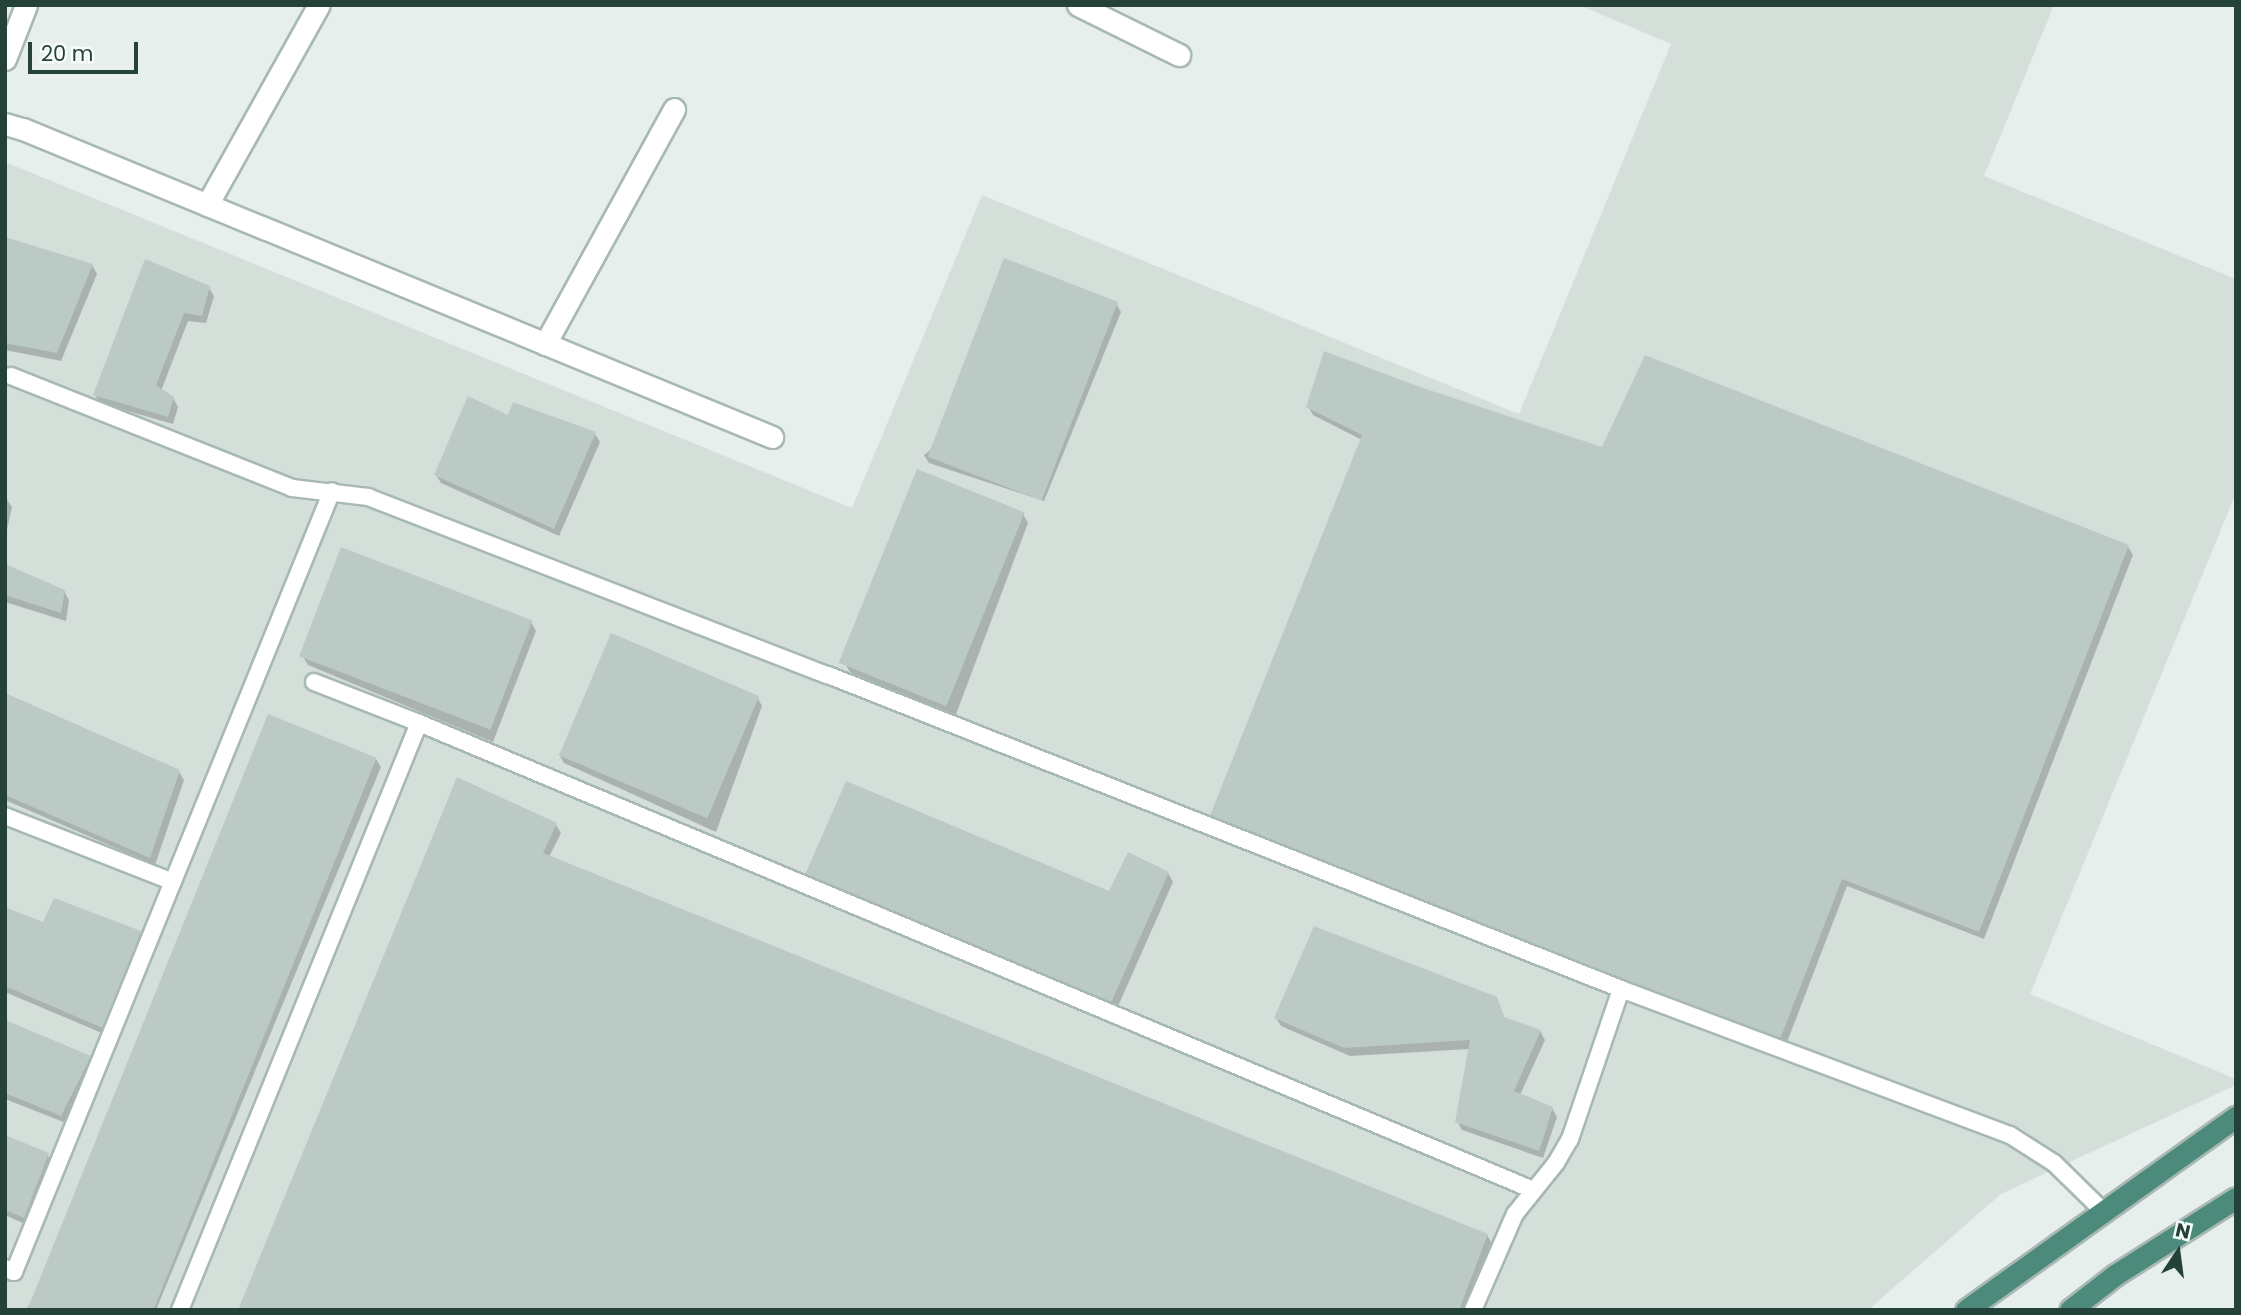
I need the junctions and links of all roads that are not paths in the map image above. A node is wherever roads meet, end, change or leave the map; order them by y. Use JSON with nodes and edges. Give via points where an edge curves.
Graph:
{"nodes":[{"id":1,"x":26,"y":5,"type":"edge"},
{"id":2,"x":319,"y":5,"type":"edge"},
{"id":3,"x":1078,"y":5,"type":"edge"},
{"id":4,"x":1179,"y":55,"type":"dead end"},
{"id":5,"x":5,"y":60,"type":"edge"},
{"id":6,"x":674,"y":109,"type":"dead end"},
{"id":7,"x":5,"y":124,"type":"edge"},
{"id":8,"x":207,"y":205,"type":"junction"},
{"id":9,"x":545,"y":344,"type":"junction"},
{"id":10,"x":11,"y":376,"type":"dead end"},
{"id":11,"x":772,"y":437,"type":"dead end"},
{"id":12,"x":332,"y":491,"type":"junction"},
{"id":13,"x":314,"y":682,"type":"dead end"},
{"id":14,"x":419,"y":723,"type":"junction"},
{"id":15,"x":5,"y":816,"type":"edge"},
{"id":16,"x":173,"y":882,"type":"junction"},
{"id":17,"x":1620,"y":989,"type":"junction"},
{"id":18,"x":2236,"y":1117,"type":"edge"},
{"id":19,"x":1534,"y":1190,"type":"junction"},
{"id":20,"x":2236,"y":1198,"type":"edge"},
{"id":21,"x":2102,"y":1210,"type":"junction"},
{"id":22,"x":5,"y":1268,"type":"edge"},
{"id":23,"x":180,"y":1310,"type":"edge"},
{"id":24,"x":1473,"y":1310,"type":"edge"},
{"id":25,"x":1966,"y":1310,"type":"edge"},
{"id":26,"x":2070,"y":1310,"type":"edge"}],
"edges":[{"from":1,"to":5,"type":"street"},
{"from":2,"to":8,"type":"street"},
{"from":3,"to":4,"type":"street"},
{"from":6,"to":9,"type":"street"},
{"from":7,"to":8,"type":"street"},
{"from":8,"to":9,"type":"street"},
{"from":9,"to":11,"type":"street"},
{"from":10,"to":12,"type":"lane","via":[[292,488]]},
{"from":12,"to":16,"type":"lane"},
{"from":12,"to":17,"type":"lane","via":[[368,497]]},
{"from":13,"to":14,"type":"lane"},
{"from":14,"to":19,"type":"lane"},
{"from":14,"to":23,"type":"lane"},
{"from":15,"to":16,"type":"lane"},
{"from":16,"to":22,"type":"lane","via":[[14,1272]]},
{"from":17,"to":19,"type":"lane","via":[[1570,1139]]},
{"from":17,"to":21,"type":"lane","via":[[2010,1135],[2054,1163]]},
{"from":18,"to":21,"type":"highway"},
{"from":19,"to":24,"type":"lane","via":[[1515,1214]]},
{"from":20,"to":26,"type":"highway","via":[[2115,1275]]},
{"from":21,"to":25,"type":"highway"}]}
